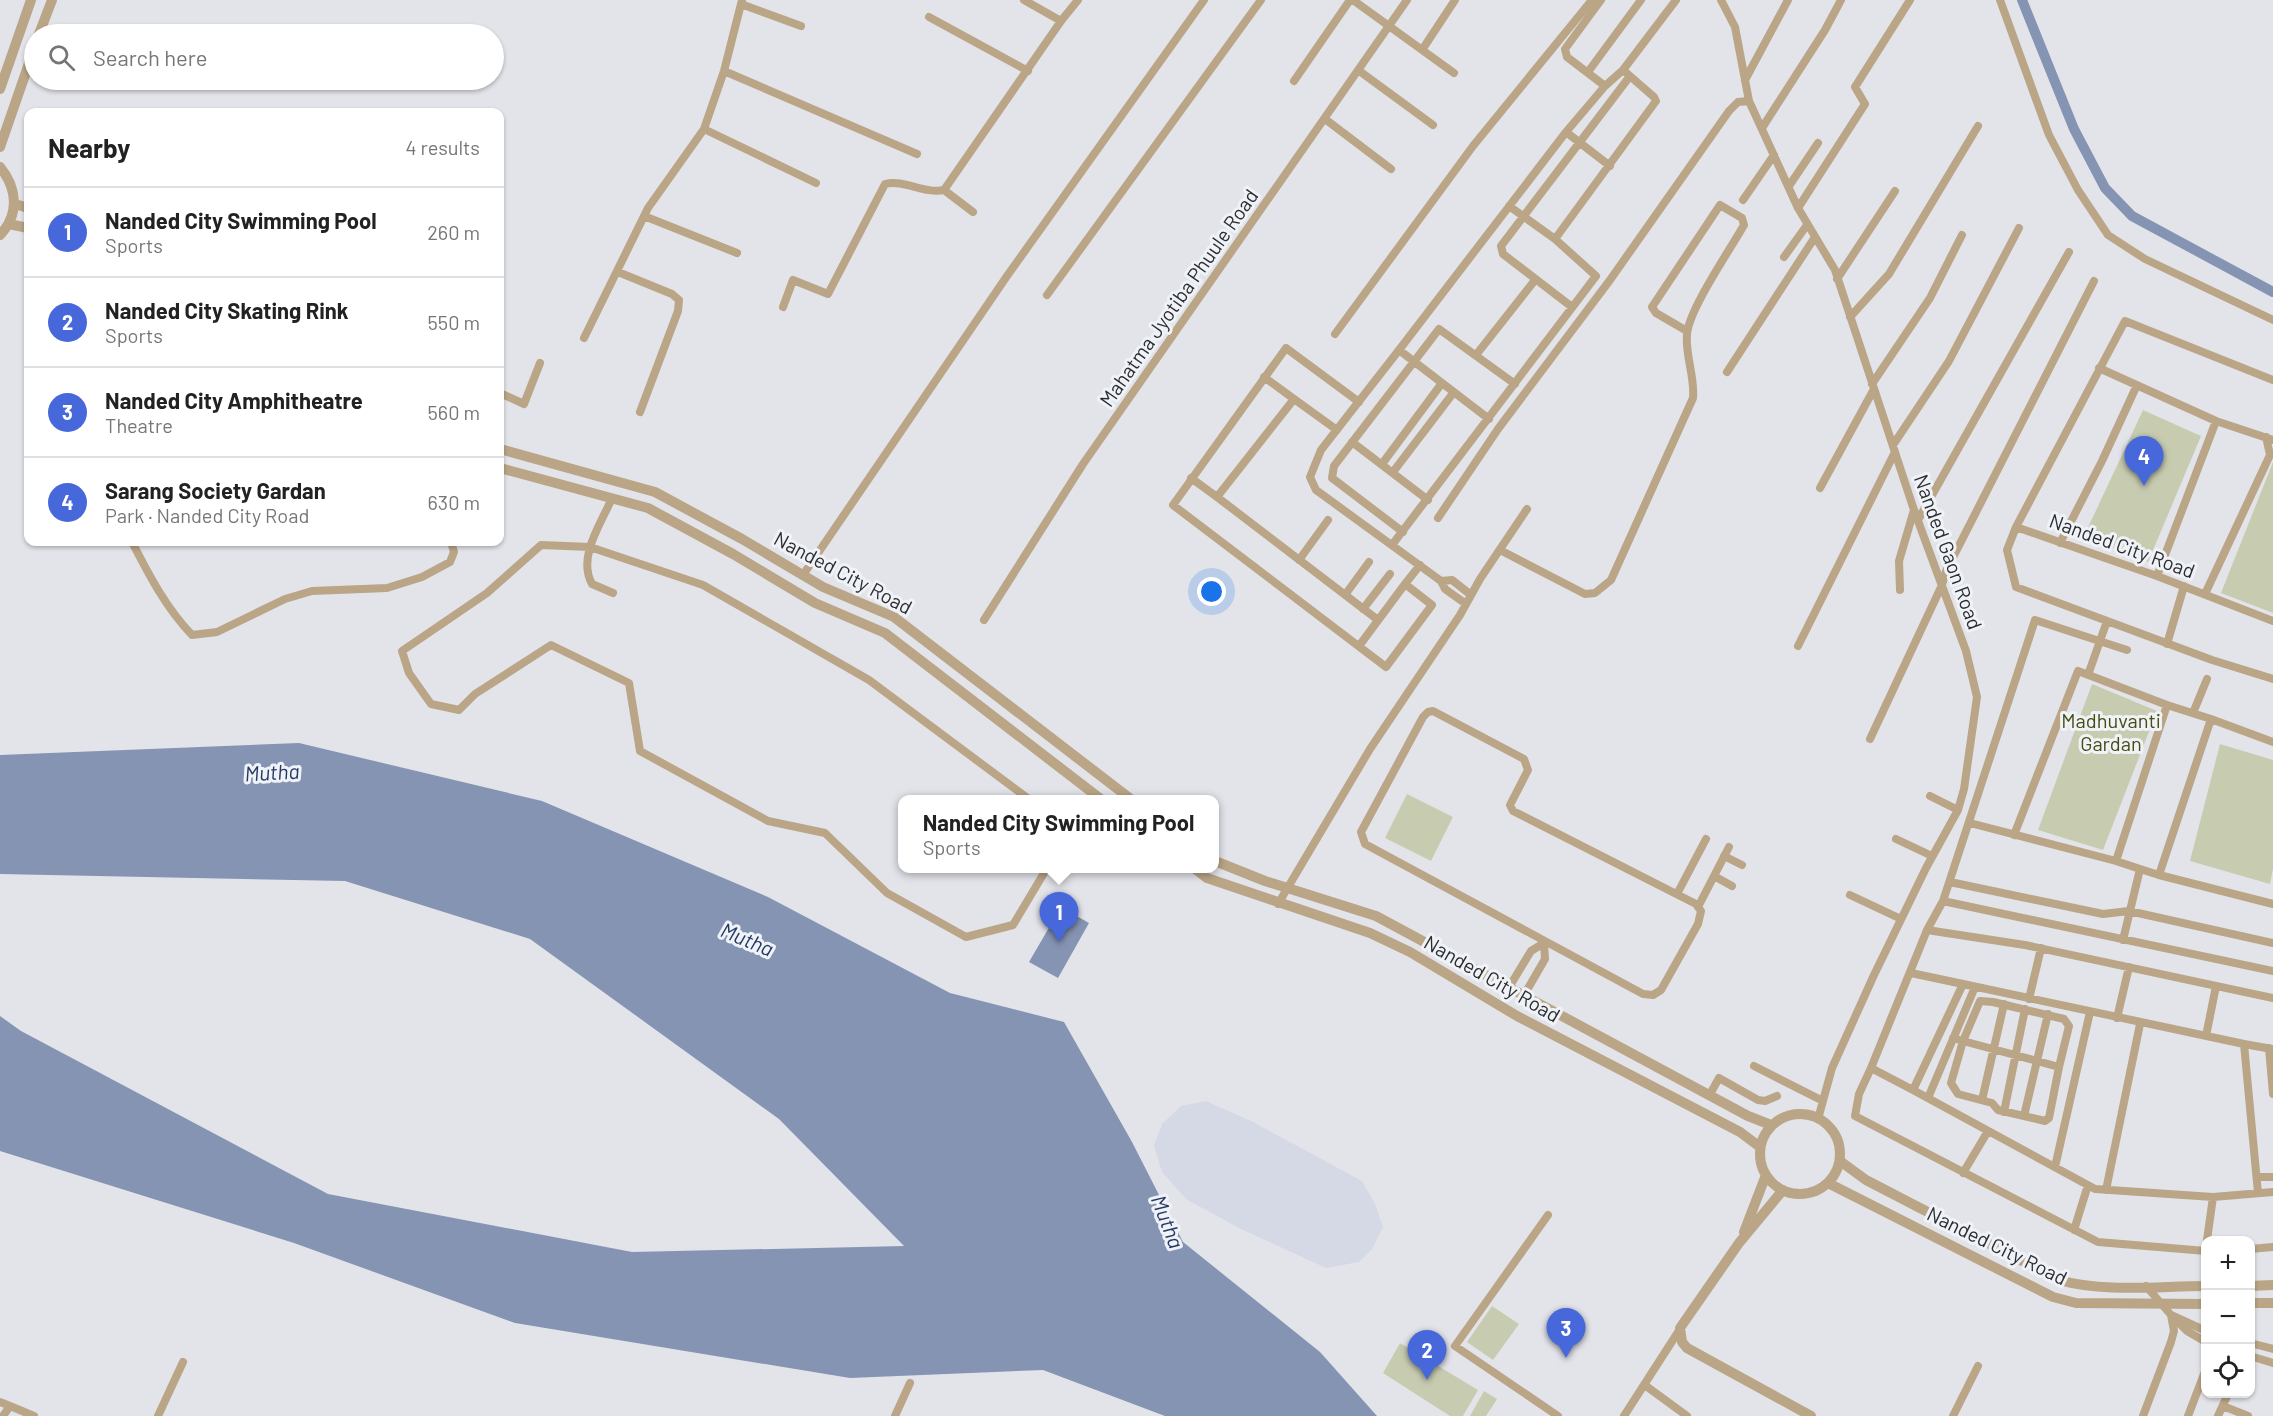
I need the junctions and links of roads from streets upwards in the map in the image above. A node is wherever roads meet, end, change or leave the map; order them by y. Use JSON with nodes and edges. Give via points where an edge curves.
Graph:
{"nodes":[{"id":1,"x":32,"y":0,"type":"edge"},
{"id":2,"x":52,"y":0,"type":"edge"},
{"id":3,"x":1024,"y":0,"type":"edge"},
{"id":4,"x":1078,"y":0,"type":"edge"},
{"id":5,"x":1204,"y":0,"type":"edge"},
{"id":6,"x":1262,"y":0,"type":"edge"},
{"id":7,"x":1351,"y":0,"type":"edge"},
{"id":8,"x":1407,"y":0,"type":"edge"},
{"id":9,"x":1455,"y":0,"type":"edge"},
{"id":10,"x":1592,"y":0,"type":"edge"},
{"id":11,"x":1601,"y":0,"type":"edge"},
{"id":12,"x":1641,"y":0,"type":"edge"},
{"id":13,"x":1676,"y":0,"type":"edge"},
{"id":14,"x":1720,"y":0,"type":"edge"},
{"id":15,"x":1788,"y":0,"type":"edge"},
{"id":16,"x":1841,"y":0,"type":"edge"},
{"id":17,"x":1910,"y":0,"type":"edge"},
{"id":18,"x":2000,"y":0,"type":"edge"},
{"id":19,"x":742,"y":2,"type":"edge"},
{"id":20,"x":929,"y":17,"type":"dead end"},
{"id":21,"x":1061,"y":21,"type":"junction"},
{"id":22,"x":43,"y":24,"type":"edge"},
{"id":23,"x":801,"y":26,"type":"dead end"},
{"id":24,"x":1389,"y":26,"type":"junction"},
{"id":25,"x":1422,"y":50,"type":"junction"},
{"id":26,"x":1358,"y":70,"type":"junction"},
{"id":27,"x":1623,"y":70,"type":"junction"},
{"id":28,"x":724,"y":71,"type":"junction"},
{"id":29,"x":1028,"y":71,"type":"junction"},
{"id":30,"x":1588,"y":72,"type":"junction"},
{"id":31,"x":1454,"y":73,"type":"dead end"},
{"id":32,"x":1630,"y":76,"type":"junction"},
{"id":33,"x":24,"y":78,"type":"edge"},
{"id":34,"x":1745,"y":80,"type":"junction"},
{"id":35,"x":1294,"y":81,"type":"dead end"},
{"id":36,"x":1605,"y":86,"type":"junction"},
{"id":37,"x":0,"y":89,"type":"edge"},
{"id":38,"x":1749,"y":101,"type":"junction"},
{"id":39,"x":1325,"y":119,"type":"junction"},
{"id":40,"x":1433,"y":125,"type":"dead end"},
{"id":41,"x":1978,"y":126,"type":"dead end"},
{"id":42,"x":1761,"y":128,"type":"junction"},
{"id":43,"x":704,"y":129,"type":"junction"},
{"id":44,"x":1566,"y":132,"type":"junction"},
{"id":45,"x":1580,"y":143,"type":"junction"},
{"id":46,"x":1818,"y":143,"type":"dead end"},
{"id":47,"x":0,"y":147,"type":"edge"},
{"id":48,"x":917,"y":154,"type":"dead end"},
{"id":49,"x":1774,"y":155,"type":"junction"},
{"id":50,"x":0,"y":166,"type":"edge"},
{"id":51,"x":1610,"y":166,"type":"junction"},
{"id":52,"x":1391,"y":169,"type":"dead end"},
{"id":53,"x":816,"y":183,"type":"dead end"},
{"id":54,"x":1789,"y":186,"type":"junction"},
{"id":55,"x":944,"y":190,"type":"junction"},
{"id":56,"x":1894,"y":191,"type":"dead end"},
{"id":57,"x":1743,"y":200,"type":"dead end"},
{"id":58,"x":15,"y":204,"type":"junction"},
{"id":59,"x":1509,"y":206,"type":"junction"},
{"id":60,"x":24,"y":207,"type":"edge"},
{"id":61,"x":1798,"y":208,"type":"junction"},
{"id":62,"x":973,"y":212,"type":"dead end"},
{"id":63,"x":644,"y":216,"type":"junction"},
{"id":64,"x":1524,"y":217,"type":"junction"},
{"id":65,"x":9,"y":224,"type":"junction"},
{"id":66,"x":1807,"y":225,"type":"junction"},
{"id":67,"x":24,"y":227,"type":"edge"},
{"id":68,"x":2019,"y":228,"type":"dead end"},
{"id":69,"x":0,"y":235,"type":"edge"},
{"id":70,"x":1962,"y":235,"type":"dead end"},
{"id":71,"x":1815,"y":237,"type":"junction"},
{"id":72,"x":1555,"y":239,"type":"junction"},
{"id":73,"x":2069,"y":252,"type":"dead end"},
{"id":74,"x":737,"y":253,"type":"dead end"},
{"id":75,"x":1784,"y":257,"type":"dead end"},
{"id":76,"x":618,"y":272,"type":"junction"},
{"id":77,"x":1838,"y":279,"type":"junction"},
{"id":78,"x":1535,"y":280,"type":"junction"},
{"id":79,"x":2094,"y":281,"type":"dead end"},
{"id":80,"x":1047,"y":295,"type":"dead end"},
{"id":81,"x":783,"y":306,"type":"dead end"},
{"id":82,"x":1572,"y":307,"type":"junction"},
{"id":83,"x":1850,"y":317,"type":"junction"},
{"id":84,"x":2273,"y":320,"type":"edge"},
{"id":85,"x":1687,"y":331,"type":"junction"},
{"id":86,"x":1335,"y":334,"type":"dead end"},
{"id":87,"x":584,"y":338,"type":"dead end"},
{"id":88,"x":1399,"y":350,"type":"junction"},
{"id":89,"x":1476,"y":355,"type":"junction"},
{"id":90,"x":1414,"y":362,"type":"junction"},
{"id":91,"x":540,"y":363,"type":"dead end"},
{"id":92,"x":2099,"y":368,"type":"junction"},
{"id":93,"x":1727,"y":372,"type":"dead end"},
{"id":94,"x":1264,"y":377,"type":"junction"},
{"id":95,"x":2273,"y":380,"type":"edge"},
{"id":96,"x":1442,"y":383,"type":"junction"},
{"id":97,"x":1515,"y":384,"type":"junction"},
{"id":98,"x":2137,"y":385,"type":"junction"},
{"id":99,"x":1873,"y":386,"type":"junction"},
{"id":100,"x":1454,"y":392,"type":"junction"},
{"id":101,"x":504,"y":395,"type":"edge"},
{"id":102,"x":1294,"y":399,"type":"junction"},
{"id":103,"x":1359,"y":402,"type":"junction"},
{"id":104,"x":640,"y":412,"type":"dead end"},
{"id":105,"x":1489,"y":419,"type":"junction"},
{"id":106,"x":2216,"y":421,"type":"junction"},
{"id":107,"x":1337,"y":430,"type":"junction"},
{"id":108,"x":2269,"y":438,"type":"edge"},
{"id":109,"x":1352,"y":442,"type":"junction"},
{"id":110,"x":1894,"y":448,"type":"junction"},
{"id":111,"x":504,"y":450,"type":"edge"},
{"id":112,"x":1382,"y":464,"type":"junction"},
{"id":113,"x":504,"y":469,"type":"edge"},
{"id":114,"x":1393,"y":472,"type":"junction"},
{"id":115,"x":1191,"y":478,"type":"junction"},
{"id":116,"x":1820,"y":488,"type":"dead end"},
{"id":117,"x":1217,"y":497,"type":"junction"},
{"id":118,"x":612,"y":498,"type":"junction"},
{"id":119,"x":1428,"y":500,"type":"junction"},
{"id":120,"x":1527,"y":509,"type":"dead end"},
{"id":121,"x":1914,"y":510,"type":"junction"},
{"id":122,"x":1438,"y":518,"type":"dead end"},
{"id":123,"x":1328,"y":520,"type":"dead end"},
{"id":124,"x":1918,"y":520,"type":"junction"},
{"id":125,"x":2016,"y":527,"type":"junction"},
{"id":126,"x":1403,"y":532,"type":"junction"},
{"id":127,"x":2060,"y":543,"type":"junction"},
{"id":128,"x":1392,"y":545,"type":"junction"},
{"id":129,"x":134,"y":546,"type":"edge"},
{"id":130,"x":452,"y":546,"type":"edge"},
{"id":131,"x":590,"y":547,"type":"junction"},
{"id":132,"x":1500,"y":550,"type":"junction"},
{"id":133,"x":1299,"y":560,"type":"junction"},
{"id":134,"x":1369,"y":562,"type":"dead end"},
{"id":135,"x":1420,"y":565,"type":"junction"},
{"id":136,"x":1390,"y":574,"type":"dead end"},
{"id":137,"x":803,"y":575,"type":"junction"},
{"id":138,"x":2157,"y":576,"type":"junction"},
{"id":139,"x":1441,"y":581,"type":"junction"},
{"id":140,"x":1405,"y":584,"type":"junction"},
{"id":141,"x":1942,"y":585,"type":"junction"},
{"id":142,"x":2184,"y":586,"type":"junction"},
{"id":143,"x":1900,"y":590,"type":"dead end"},
{"id":144,"x":613,"y":593,"type":"dead end"},
{"id":145,"x":2205,"y":594,"type":"junction"},
{"id":146,"x":1345,"y":595,"type":"junction"},
{"id":147,"x":1471,"y":595,"type":"junction"},
{"id":148,"x":1466,"y":604,"type":"junction"},
{"id":149,"x":867,"y":606,"type":"junction"},
{"id":150,"x":1364,"y":609,"type":"junction"},
{"id":151,"x":984,"y":620,"type":"dead end"},
{"id":152,"x":1378,"y":620,"type":"junction"},
{"id":153,"x":2107,"y":621,"type":"junction"},
{"id":154,"x":2273,"y":621,"type":"edge"},
{"id":155,"x":861,"y":623,"type":"junction"},
{"id":156,"x":2100,"y":640,"type":"junction"},
{"id":157,"x":2167,"y":644,"type":"junction"},
{"id":158,"x":1359,"y":646,"type":"junction"},
{"id":159,"x":1798,"y":646,"type":"dead end"},
{"id":160,"x":2127,"y":650,"type":"dead end"},
{"id":161,"x":2088,"y":675,"type":"junction"},
{"id":162,"x":2207,"y":679,"type":"dead end"},
{"id":163,"x":2273,"y":679,"type":"edge"},
{"id":164,"x":2168,"y":705,"type":"junction"},
{"id":165,"x":2193,"y":714,"type":"junction"},
{"id":166,"x":2211,"y":719,"type":"junction"},
{"id":167,"x":1870,"y":739,"type":"dead end"},
{"id":168,"x":2273,"y":742,"type":"edge"},
{"id":169,"x":1023,"y":795,"type":"edge"},
{"id":170,"x":1093,"y":795,"type":"edge"},
{"id":171,"x":1125,"y":795,"type":"edge"},
{"id":172,"x":1930,"y":796,"type":"dead end"},
{"id":173,"x":1958,"y":810,"type":"junction"},
{"id":174,"x":1970,"y":824,"type":"junction"},
{"id":175,"x":2014,"y":835,"type":"junction"},
{"id":176,"x":1706,"y":839,"type":"dead end"},
{"id":177,"x":1896,"y":839,"type":"dead end"},
{"id":178,"x":1729,"y":847,"type":"dead end"},
{"id":179,"x":1725,"y":856,"type":"junction"},
{"id":180,"x":1932,"y":856,"type":"junction"},
{"id":181,"x":2116,"y":861,"type":"junction"},
{"id":182,"x":1219,"y":863,"type":"edge"},
{"id":183,"x":1742,"y":865,"type":"dead end"},
{"id":184,"x":2140,"y":869,"type":"junction"},
{"id":185,"x":1044,"y":873,"type":"edge"},
{"id":186,"x":1200,"y":873,"type":"edge"},
{"id":187,"x":2159,"y":875,"type":"junction"},
{"id":188,"x":1714,"y":876,"type":"junction"},
{"id":189,"x":1950,"y":882,"type":"junction"},
{"id":190,"x":1732,"y":886,"type":"dead end"},
{"id":191,"x":1286,"y":888,"type":"junction"},
{"id":192,"x":1677,"y":894,"type":"junction"},
{"id":193,"x":1850,"y":895,"type":"dead end"},
{"id":194,"x":1943,"y":901,"type":"junction"},
{"id":195,"x":2273,"y":903,"type":"edge"},
{"id":196,"x":1278,"y":904,"type":"junction"},
{"id":197,"x":1698,"y":907,"type":"junction"},
{"id":198,"x":2129,"y":910,"type":"junction"},
{"id":199,"x":1901,"y":919,"type":"junction"},
{"id":200,"x":1927,"y":930,"type":"junction"},
{"id":201,"x":2123,"y":940,"type":"junction"},
{"id":202,"x":1544,"y":943,"type":"junction"},
{"id":203,"x":2273,"y":943,"type":"edge"},
{"id":204,"x":2041,"y":948,"type":"junction"},
{"id":205,"x":2129,"y":967,"type":"junction"},
{"id":206,"x":2273,"y":971,"type":"edge"},
{"id":207,"x":1911,"y":973,"type":"junction"},
{"id":208,"x":1963,"y":984,"type":"junction"},
{"id":209,"x":2216,"y":986,"type":"junction"},
{"id":210,"x":1975,"y":987,"type":"junction"},
{"id":211,"x":1508,"y":989,"type":"junction"},
{"id":212,"x":1523,"y":997,"type":"junction"},
{"id":213,"x":2273,"y":998,"type":"edge"},
{"id":214,"x":2029,"y":999,"type":"junction"},
{"id":215,"x":2004,"y":1004,"type":"junction"},
{"id":216,"x":2025,"y":1009,"type":"junction"},
{"id":217,"x":2090,"y":1012,"type":"junction"},
{"id":218,"x":2048,"y":1014,"type":"junction"},
{"id":219,"x":2117,"y":1018,"type":"junction"},
{"id":220,"x":2140,"y":1024,"type":"junction"},
{"id":221,"x":2206,"y":1036,"type":"junction"},
{"id":222,"x":1953,"y":1038,"type":"junction"},
{"id":223,"x":1963,"y":1041,"type":"junction"},
{"id":224,"x":2244,"y":1044,"type":"junction"},
{"id":225,"x":1994,"y":1049,"type":"junction"},
{"id":226,"x":2271,"y":1049,"type":"edge"},
{"id":227,"x":2015,"y":1055,"type":"junction"},
{"id":228,"x":2037,"y":1061,"type":"junction"},
{"id":229,"x":1754,"y":1066,"type":"dead end"},
{"id":230,"x":2059,"y":1067,"type":"junction"},
{"id":231,"x":1871,"y":1068,"type":"junction"},
{"id":232,"x":1913,"y":1090,"type":"junction"},
{"id":233,"x":2273,"y":1094,"type":"edge"},
{"id":234,"x":1709,"y":1096,"type":"junction"},
{"id":235,"x":1777,"y":1096,"type":"dead end"},
{"id":236,"x":1928,"y":1098,"type":"junction"},
{"id":237,"x":1983,"y":1100,"type":"junction"},
{"id":238,"x":1823,"y":1101,"type":"junction"},
{"id":239,"x":2004,"y":1112,"type":"junction"},
{"id":240,"x":2024,"y":1116,"type":"junction"},
{"id":241,"x":1818,"y":1119,"type":"junction"},
{"id":242,"x":1772,"y":1125,"type":"junction"},
{"id":243,"x":1988,"y":1131,"type":"junction"},
{"id":244,"x":1760,"y":1147,"type":"junction"},
{"id":245,"x":1840,"y":1161,"type":"junction"},
{"id":246,"x":2055,"y":1167,"type":"junction"},
{"id":247,"x":1963,"y":1173,"type":"junction"},
{"id":248,"x":1766,"y":1175,"type":"junction"},
{"id":249,"x":2258,"y":1177,"type":"junction"},
{"id":250,"x":2273,"y":1177,"type":"edge"},
{"id":251,"x":1828,"y":1183,"type":"junction"},
{"id":252,"x":2088,"y":1185,"type":"junction"},
{"id":253,"x":1784,"y":1190,"type":"junction"},
{"id":254,"x":2106,"y":1190,"type":"junction"},
{"id":255,"x":2273,"y":1192,"type":"edge"},
{"id":256,"x":2258,"y":1193,"type":"junction"},
{"id":257,"x":2212,"y":1197,"type":"junction"},
{"id":258,"x":1548,"y":1215,"type":"dead end"},
{"id":259,"x":2074,"y":1230,"type":"junction"},
{"id":260,"x":2207,"y":1236,"type":"edge"},
{"id":261,"x":1739,"y":1243,"type":"junction"},
{"id":262,"x":2273,"y":1247,"type":"edge"},
{"id":263,"x":2255,"y":1249,"type":"edge"},
{"id":264,"x":2201,"y":1251,"type":"edge"},
{"id":265,"x":2273,"y":1285,"type":"edge"},
{"id":266,"x":2146,"y":1286,"type":"junction"},
{"id":267,"x":2201,"y":1286,"type":"edge"},
{"id":268,"x":2255,"y":1286,"type":"edge"},
{"id":269,"x":2255,"y":1303,"type":"edge"},
{"id":270,"x":2273,"y":1303,"type":"edge"},
{"id":271,"x":2159,"y":1304,"type":"junction"},
{"id":272,"x":2201,"y":1304,"type":"edge"},
{"id":273,"x":2170,"y":1315,"type":"junction"},
{"id":274,"x":1680,"y":1328,"type":"junction"},
{"id":275,"x":2201,"y":1329,"type":"edge"},
{"id":276,"x":2201,"y":1340,"type":"edge"},
{"id":277,"x":2254,"y":1344,"type":"edge"},
{"id":278,"x":2273,"y":1349,"type":"edge"},
{"id":279,"x":2255,"y":1358,"type":"edge"},
{"id":280,"x":183,"y":1362,"type":"dead end"},
{"id":281,"x":2273,"y":1363,"type":"edge"},
{"id":282,"x":1978,"y":1366,"type":"dead end"},
{"id":283,"x":2201,"y":1379,"type":"edge"},
{"id":284,"x":910,"y":1383,"type":"dead end"},
{"id":285,"x":1646,"y":1386,"type":"junction"},
{"id":286,"x":2227,"y":1398,"type":"edge"},
{"id":287,"x":0,"y":1402,"type":"edge"},
{"id":288,"x":10,"y":1406,"type":"junction"},
{"id":289,"x":2223,"y":1406,"type":"junction"},
{"id":290,"x":3,"y":1416,"type":"edge"},
{"id":291,"x":34,"y":1416,"type":"edge"},
{"id":292,"x":158,"y":1416,"type":"edge"},
{"id":293,"x":896,"y":1416,"type":"edge"},
{"id":294,"x":1557,"y":1416,"type":"edge"},
{"id":295,"x":1624,"y":1416,"type":"edge"},
{"id":296,"x":1687,"y":1416,"type":"edge"},
{"id":297,"x":1811,"y":1416,"type":"edge"},
{"id":298,"x":1953,"y":1416,"type":"edge"},
{"id":299,"x":2144,"y":1416,"type":"edge"},
{"id":300,"x":2187,"y":1416,"type":"edge"},
{"id":301,"x":2218,"y":1416,"type":"edge"},
{"id":302,"x":2248,"y":1416,"type":"edge"}],
"edges":[{"from":1,"to":37,"type":"street"},
{"from":2,"to":22,"type":"street"},
{"from":3,"to":21,"type":"street"},
{"from":4,"to":21,"type":"street"},
{"from":5,"to":137,"type":"street","via":[[1007,276]]},
{"from":6,"to":80,"type":"street"},
{"from":7,"to":24,"type":"street"},
{"from":7,"to":35,"type":"street"},
{"from":8,"to":24,"type":"street","name":"Mahatma Jyotiba Phuule Road"},
{"from":9,"to":25,"type":"street"},
{"from":10,"to":86,"type":"street","via":[[1473,146]]},
{"from":11,"to":30,"type":"street","via":[[1565,49],[1567,57]]},
{"from":12,"to":30,"type":"street"},
{"from":13,"to":27,"type":"street"},
{"from":14,"to":34,"type":"street","name":"Nanded Gaon Road","via":[[1735,27]]},
{"from":15,"to":34,"type":"street"},
{"from":16,"to":42,"type":"street"},
{"from":17,"to":61,"type":"street","via":[[1855,87],[1865,104]]},
{"from":18,"to":84,"type":"street","via":[[2049,135],[2108,235],[2145,260]]},
{"from":19,"to":23,"type":"street"},
{"from":19,"to":28,"type":"street"},
{"from":20,"to":29,"type":"street"},
{"from":21,"to":29,"type":"street"},
{"from":24,"to":25,"type":"street"},
{"from":24,"to":26,"type":"street","name":"Mahatma Jyotiba Phuule Road"},
{"from":25,"to":31,"type":"street"},
{"from":26,"to":39,"type":"street","name":"Mahatma Jyotiba Phuule Road"},
{"from":26,"to":40,"type":"street"},
{"from":27,"to":32,"type":"street"},
{"from":27,"to":36,"type":"street"},
{"from":28,"to":43,"type":"street"},
{"from":28,"to":48,"type":"street"},
{"from":29,"to":55,"type":"street"},
{"from":30,"to":36,"type":"street"},
{"from":32,"to":45,"type":"street"},
{"from":32,"to":51,"type":"street","via":[[1656,101]]},
{"from":33,"to":47,"type":"street"},
{"from":34,"to":38,"type":"street","name":"Nanded Gaon Road"},
{"from":36,"to":44,"type":"street"},
{"from":38,"to":42,"type":"street","name":"Nanded Gaon Road"},
{"from":38,"to":122,"type":"street","via":[[1738,102],[1729,111]]},
{"from":39,"to":52,"type":"street"},
{"from":39,"to":151,"type":"street","name":"Mahatma Jyotiba Phuule Road","via":[[1083,464]]},
{"from":41,"to":83,"type":"street","via":[[1889,274]]},
{"from":42,"to":49,"type":"street","name":"Nanded Gaon Road"},
{"from":43,"to":53,"type":"street"},
{"from":43,"to":63,"type":"street"},
{"from":44,"to":45,"type":"street"},
{"from":44,"to":59,"type":"street"},
{"from":45,"to":51,"type":"street"},
{"from":45,"to":64,"type":"street"},
{"from":46,"to":54,"type":"street"},
{"from":49,"to":54,"type":"street","name":"Nanded Gaon Road"},
{"from":49,"to":57,"type":"street"},
{"from":50,"to":58,"type":"street","via":[[9,177]]},
{"from":51,"to":72,"type":"street"},
{"from":54,"to":61,"type":"street","name":"Nanded Gaon Road"},
{"from":55,"to":62,"type":"street"},
{"from":55,"to":81,"type":"street","via":[[932,192],[885,184],[828,294],[793,280]]},
{"from":56,"to":77,"type":"street"},
{"from":58,"to":60,"type":"street"},
{"from":58,"to":65,"type":"street"},
{"from":59,"to":64,"type":"street"},
{"from":59,"to":88,"type":"street"},
{"from":61,"to":66,"type":"street","name":"Nanded Gaon Road"},
{"from":63,"to":74,"type":"street"},
{"from":63,"to":76,"type":"street"},
{"from":64,"to":72,"type":"street"},
{"from":64,"to":78,"type":"street","via":[[1501,249]]},
{"from":65,"to":67,"type":"street"},
{"from":65,"to":69,"type":"street"},
{"from":66,"to":71,"type":"street","name":"Nanded Gaon Road"},
{"from":66,"to":75,"type":"street"},
{"from":68,"to":110,"type":"street","via":[[1949,361]]},
{"from":70,"to":99,"type":"street","via":[[1929,298]]},
{"from":71,"to":77,"type":"street","name":"Nanded Gaon Road"},
{"from":71,"to":93,"type":"street"},
{"from":72,"to":82,"type":"street","via":[[1596,274]]},
{"from":73,"to":124,"type":"street"},
{"from":76,"to":87,"type":"street"},
{"from":76,"to":104,"type":"street","via":[[679,300]]},
{"from":77,"to":83,"type":"street","name":"Nanded Gaon Road"},
{"from":78,"to":82,"type":"street"},
{"from":78,"to":89,"type":"street"},
{"from":79,"to":141,"type":"street"},
{"from":82,"to":97,"type":"street"},
{"from":83,"to":99,"type":"street","name":"Nanded Gaon Road"},
{"from":85,"to":85,"type":"street","via":[[1691,316],[1744,225],[1742,218],[1722,206],[1652,307]]},
{"from":85,"to":132,"type":"street","via":[[1693,398],[1611,580],[1595,594],[1585,594]]},
{"from":88,"to":90,"type":"street"},
{"from":88,"to":103,"type":"street"},
{"from":89,"to":90,"type":"street","via":[[1439,329]]},
{"from":89,"to":97,"type":"street"},
{"from":90,"to":96,"type":"street"},
{"from":90,"to":109,"type":"street"},
{"from":91,"to":101,"type":"street","via":[[524,404]]},
{"from":92,"to":95,"type":"street","via":[[2125,321]]},
{"from":92,"to":98,"type":"street"},
{"from":92,"to":125,"type":"street"},
{"from":94,"to":102,"type":"street"},
{"from":94,"to":103,"type":"street","via":[[1287,348]]},
{"from":94,"to":115,"type":"street"},
{"from":96,"to":100,"type":"street"},
{"from":96,"to":112,"type":"street"},
{"from":97,"to":105,"type":"street"},
{"from":98,"to":106,"type":"street"},
{"from":98,"to":127,"type":"street"},
{"from":99,"to":110,"type":"street","name":"Nanded Gaon Road"},
{"from":99,"to":116,"type":"street"},
{"from":100,"to":105,"type":"street"},
{"from":100,"to":114,"type":"street"},
{"from":102,"to":107,"type":"street"},
{"from":102,"to":117,"type":"street"},
{"from":103,"to":107,"type":"street"},
{"from":105,"to":119,"type":"street"},
{"from":106,"to":108,"type":"street"},
{"from":106,"to":138,"type":"street"},
{"from":107,"to":128,"type":"street","via":[[1321,450],[1311,484]]},
{"from":108,"to":145,"type":"street","via":[[2270,455]]},
{"from":109,"to":112,"type":"street"},
{"from":109,"to":126,"type":"street","via":[[1334,466],[1332,478]]},
{"from":110,"to":121,"type":"street","name":"Nanded Gaon Road"},
{"from":110,"to":159,"type":"street"},
{"from":111,"to":137,"type":"street","name":"Nanded City Road","via":[[655,492]]},
{"from":112,"to":114,"type":"street"},
{"from":113,"to":118,"type":"street","name":"Nanded City Road"},
{"from":114,"to":119,"type":"street"},
{"from":115,"to":117,"type":"street"},
{"from":115,"to":158,"type":"street","via":[[1174,505]]},
{"from":117,"to":133,"type":"street"},
{"from":118,"to":131,"type":"street"},
{"from":118,"to":155,"type":"street","name":"Nanded City Road","via":[[648,508],[815,603]]},
{"from":119,"to":126,"type":"street"},
{"from":120,"to":132,"type":"street"},
{"from":121,"to":124,"type":"street","name":"Nanded Gaon Road"},
{"from":121,"to":143,"type":"street","via":[[1899,561]]},
{"from":123,"to":133,"type":"street"},
{"from":124,"to":141,"type":"street","name":"Nanded Gaon Road"},
{"from":125,"to":127,"type":"street","name":"Nanded City Road"},
{"from":125,"to":153,"type":"street","via":[[2007,550],[2016,587]]},
{"from":126,"to":128,"type":"street"},
{"from":127,"to":138,"type":"street","name":"Nanded City Road"},
{"from":128,"to":135,"type":"street"},
{"from":129,"to":130,"type":"street","via":[[158,592],[192,635],[217,632],[285,599],[312,591],[387,588],[422,577],[450,562]]},
{"from":131,"to":144,"type":"street","via":[[587,575],[592,584]]},
{"from":131,"to":169,"type":"street","via":[[703,585],[868,680]]},
{"from":131,"to":185,"type":"street","via":[[541,545],[487,593],[402,651],[409,673],[431,705],[459,710],[475,694],[551,645],[629,683],[640,751],[768,821],[825,833],[887,893],[966,937],[1013,925]]},
{"from":132,"to":147,"type":"street"},
{"from":133,"to":146,"type":"street"},
{"from":134,"to":146,"type":"street"},
{"from":135,"to":139,"type":"street"},
{"from":135,"to":140,"type":"street"},
{"from":136,"to":150,"type":"street"},
{"from":137,"to":149,"type":"street","name":"Nanded City Road"},
{"from":138,"to":142,"type":"street","name":"Nanded City Road"},
{"from":139,"to":147,"type":"street","via":[[1452,580]]},
{"from":139,"to":148,"type":"street","via":[[1445,589]]},
{"from":140,"to":152,"type":"street"},
{"from":140,"to":158,"type":"street","via":[[1432,605],[1387,666]]},
{"from":141,"to":167,"type":"street"},
{"from":141,"to":173,"type":"street","name":"Nanded Gaon Road","via":[[1966,651],[1977,697]]},
{"from":142,"to":145,"type":"street","name":"Nanded City Road"},
{"from":142,"to":157,"type":"street"},
{"from":145,"to":154,"type":"street","name":"Nanded City Road"},
{"from":146,"to":150,"type":"street"},
{"from":147,"to":148,"type":"street"},
{"from":148,"to":191,"type":"street","via":[[1370,749]]},
{"from":149,"to":155,"type":"street"},
{"from":149,"to":171,"type":"street","name":"Nanded City Road","via":[[894,617]]},
{"from":150,"to":152,"type":"street"},
{"from":152,"to":158,"type":"street"},
{"from":153,"to":156,"type":"street"},
{"from":153,"to":157,"type":"street"},
{"from":155,"to":170,"type":"street","name":"Nanded City Road","via":[[885,633]]},
{"from":156,"to":160,"type":"street"},
{"from":156,"to":161,"type":"street"},
{"from":156,"to":174,"type":"street","via":[[2035,620]]},
{"from":157,"to":163,"type":"street"},
{"from":161,"to":164,"type":"street"},
{"from":161,"to":175,"type":"street","via":[[2078,671]]},
{"from":162,"to":165,"type":"street"},
{"from":164,"to":165,"type":"street"},
{"from":164,"to":181,"type":"street"},
{"from":165,"to":166,"type":"street"},
{"from":166,"to":168,"type":"street"},
{"from":166,"to":187,"type":"street"},
{"from":172,"to":173,"type":"street"},
{"from":173,"to":180,"type":"street","name":"Nanded Gaon Road"},
{"from":174,"to":175,"type":"street"},
{"from":174,"to":189,"type":"street"},
{"from":175,"to":181,"type":"street"},
{"from":176,"to":192,"type":"street"},
{"from":177,"to":180,"type":"street"},
{"from":178,"to":179,"type":"street"},
{"from":179,"to":183,"type":"street"},
{"from":179,"to":188,"type":"street"},
{"from":180,"to":199,"type":"street","name":"Nanded Gaon Road"},
{"from":181,"to":184,"type":"street"},
{"from":182,"to":191,"type":"street","name":"Nanded City Road"},
{"from":184,"to":187,"type":"street"},
{"from":184,"to":198,"type":"street"},
{"from":186,"to":196,"type":"street","name":"Nanded City Road"},
{"from":187,"to":195,"type":"street"},
{"from":188,"to":190,"type":"street"},
{"from":188,"to":197,"type":"street"},
{"from":189,"to":194,"type":"street"},
{"from":189,"to":198,"type":"street","via":[[2103,914]]},
{"from":191,"to":196,"type":"street"},
{"from":191,"to":211,"type":"street","name":"Nanded City Road","via":[[1376,916]]},
{"from":192,"to":197,"type":"street"},
{"from":192,"to":202,"type":"street","via":[[1513,811],[1510,805],[1528,770],[1524,759],[1433,711],[1428,712],[1361,832],[1361,839],[1372,849]]},
{"from":193,"to":199,"type":"street"},
{"from":194,"to":200,"type":"street"},
{"from":194,"to":201,"type":"street"},
{"from":196,"to":244,"type":"street","name":"Nanded City Road","via":[[1370,933],[1410,952],[1507,1011],[1740,1132]]},
{"from":197,"to":202,"type":"street","via":[[1698,924],[1661,990],[1653,995],[1643,994]]},
{"from":198,"to":201,"type":"street"},
{"from":198,"to":203,"type":"street"},
{"from":199,"to":238,"type":"street","name":"Nanded Gaon Road","via":[[1832,1068]]},
{"from":200,"to":204,"type":"street"},
{"from":200,"to":207,"type":"street"},
{"from":201,"to":206,"type":"street"},
{"from":202,"to":211,"type":"street","via":[[1531,951]]},
{"from":202,"to":212,"type":"street","via":[[1545,959]]},
{"from":204,"to":205,"type":"street"},
{"from":204,"to":214,"type":"street"},
{"from":205,"to":209,"type":"street"},
{"from":205,"to":219,"type":"street"},
{"from":207,"to":208,"type":"street"},
{"from":207,"to":231,"type":"street"},
{"from":208,"to":210,"type":"street"},
{"from":208,"to":232,"type":"street"},
{"from":209,"to":213,"type":"street"},
{"from":209,"to":221,"type":"street"},
{"from":210,"to":214,"type":"street"},
{"from":210,"to":222,"type":"street"},
{"from":211,"to":212,"type":"street","name":"Nanded City Road"},
{"from":212,"to":234,"type":"street","name":"Nanded City Road"},
{"from":214,"to":217,"type":"street"},
{"from":215,"to":216,"type":"street"},
{"from":215,"to":223,"type":"street","via":[[1980,1001]]},
{"from":215,"to":225,"type":"street"},
{"from":216,"to":218,"type":"street"},
{"from":216,"to":227,"type":"street"},
{"from":217,"to":219,"type":"street"},
{"from":217,"to":246,"type":"street"},
{"from":218,"to":228,"type":"street"},
{"from":218,"to":230,"type":"street","via":[[2064,1019],[2069,1026]]},
{"from":219,"to":220,"type":"street"},
{"from":220,"to":221,"type":"street"},
{"from":220,"to":254,"type":"street"},
{"from":221,"to":224,"type":"street"},
{"from":222,"to":223,"type":"street"},
{"from":222,"to":236,"type":"street"},
{"from":223,"to":225,"type":"street"},
{"from":223,"to":237,"type":"street","via":[[1951,1083],[1958,1094]]},
{"from":224,"to":226,"type":"street"},
{"from":224,"to":249,"type":"street"},
{"from":225,"to":227,"type":"street"},
{"from":225,"to":237,"type":"street"},
{"from":226,"to":233,"type":"street"},
{"from":227,"to":228,"type":"street"},
{"from":227,"to":239,"type":"street"},
{"from":228,"to":230,"type":"street"},
{"from":228,"to":240,"type":"street"},
{"from":229,"to":238,"type":"street"},
{"from":230,"to":240,"type":"street","via":[[2049,1118],[2045,1121]]},
{"from":231,"to":232,"type":"street"},
{"from":231,"to":247,"type":"street","via":[[1859,1094],[1855,1116]]},
{"from":232,"to":236,"type":"street"},
{"from":234,"to":235,"type":"street","via":[[1719,1078],[1758,1100]]},
{"from":234,"to":242,"type":"street","name":"Nanded City Road"},
{"from":236,"to":243,"type":"street"},
{"from":237,"to":239,"type":"street"},
{"from":238,"to":241,"type":"street","name":"Nanded Gaon Road"},
{"from":239,"to":240,"type":"street"},
{"from":241,"to":242,"type":"street","via":[[1794,1114]]},
{"from":241,"to":245,"type":"street","via":[[1836,1136]]},
{"from":242,"to":244,"type":"street"},
{"from":243,"to":246,"type":"street"},
{"from":243,"to":247,"type":"street"},
{"from":244,"to":248,"type":"street"},
{"from":245,"to":251,"type":"street"},
{"from":245,"to":266,"type":"street","name":"Nanded City Road","via":[[1866,1180],[2060,1280],[2079,1286]]},
{"from":246,"to":252,"type":"street"},
{"from":247,"to":259,"type":"street"},
{"from":248,"to":253,"type":"street"},
{"from":248,"to":261,"type":"street"},
{"from":249,"to":250,"type":"street"},
{"from":249,"to":256,"type":"street"},
{"from":251,"to":253,"type":"street","via":[[1806,1194]]},
{"from":251,"to":271,"type":"street","name":"Nanded City Road","via":[[2053,1297],[2076,1304]]},
{"from":252,"to":254,"type":"street"},
{"from":252,"to":259,"type":"street"},
{"from":253,"to":261,"type":"street"},
{"from":254,"to":257,"type":"street"},
{"from":255,"to":256,"type":"street"},
{"from":256,"to":257,"type":"street"},
{"from":257,"to":260,"type":"street"},
{"from":258,"to":294,"type":"street","via":[[1455,1346]]},
{"from":259,"to":264,"type":"street","via":[[2098,1242]]},
{"from":261,"to":274,"type":"street"},
{"from":262,"to":263,"type":"street"},
{"from":265,"to":268,"type":"street"},
{"from":266,"to":267,"type":"street","name":"Nanded City Road"},
{"from":266,"to":271,"type":"street"},
{"from":269,"to":270,"type":"street"},
{"from":271,"to":272,"type":"street","name":"Nanded City Road"},
{"from":271,"to":273,"type":"street"},
{"from":273,"to":275,"type":"street"},
{"from":273,"to":276,"type":"street"},
{"from":273,"to":299,"type":"street","via":[[2174,1331]]},
{"from":274,"to":285,"type":"street"},
{"from":274,"to":297,"type":"street","via":[[1687,1348]]},
{"from":277,"to":278,"type":"street"},
{"from":279,"to":281,"type":"street"},
{"from":280,"to":292,"type":"street"},
{"from":282,"to":298,"type":"street"},
{"from":283,"to":300,"type":"street"},
{"from":284,"to":293,"type":"street"},
{"from":285,"to":295,"type":"street"},
{"from":285,"to":296,"type":"street"},
{"from":286,"to":289,"type":"street"},
{"from":287,"to":288,"type":"street"},
{"from":288,"to":290,"type":"street"},
{"from":288,"to":291,"type":"street"},
{"from":289,"to":301,"type":"street"},
{"from":289,"to":302,"type":"street"}]}
